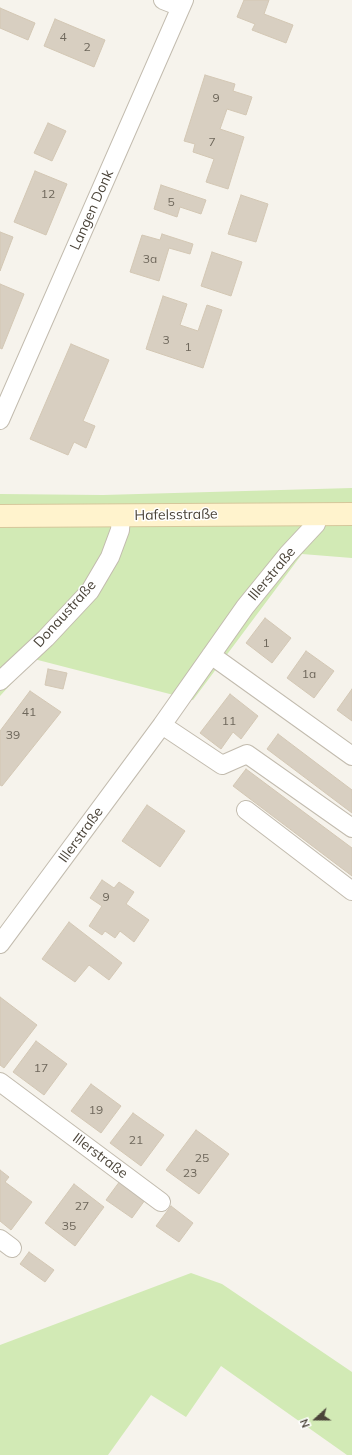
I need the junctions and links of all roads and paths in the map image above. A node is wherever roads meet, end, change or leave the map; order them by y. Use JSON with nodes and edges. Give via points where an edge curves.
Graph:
{"nodes":[{"id":1,"x":163,"y":0,"type":"edge"},
{"id":2,"x":182,"y":4,"type":"edge"},
{"id":3,"x":0,"y":420,"type":"edge"},
{"id":4,"x":319,"y":514,"type":"junction"},
{"id":5,"x":352,"y":514,"type":"edge"},
{"id":6,"x":121,"y":515,"type":"junction"},
{"id":7,"x":0,"y":516,"type":"edge"},
{"id":8,"x":211,"y":655,"type":"junction"},
{"id":9,"x":0,"y":681,"type":"edge"},
{"id":10,"x":162,"y":725,"type":"junction"},
{"id":11,"x":352,"y":756,"type":"edge"},
{"id":12,"x":246,"y":810,"type":"dead end"},
{"id":13,"x":352,"y":828,"type":"edge"},
{"id":14,"x":352,"y":891,"type":"edge"},
{"id":15,"x":0,"y":944,"type":"edge"},
{"id":16,"x":0,"y":1082,"type":"edge"},
{"id":17,"x":161,"y":1202,"type":"dead end"}],
"edges":[{"from":1,"to":2,"type":"street"},
{"from":2,"to":3,"type":"street","name":"Langen Donk"},
{"from":4,"to":5,"type":"main road","name":"Hafelsstraße"},
{"from":4,"to":6,"type":"main road","name":"Hafelsstraße"},
{"from":4,"to":8,"type":"street","name":"Illerstraße","via":[[316,524],[245,607]]},
{"from":6,"to":7,"type":"main road","name":"Hafelsstraße"},
{"from":6,"to":9,"type":"street","name":"Donaustraße","via":[[120,530],[110,557],[90,591],[46,638]]},
{"from":8,"to":10,"type":"street","name":"Illerstraße"},
{"from":8,"to":11,"type":"street"},
{"from":10,"to":13,"type":"street","via":[[222,765],[247,754]]},
{"from":10,"to":15,"type":"street","name":"Illerstraße"},
{"from":12,"to":14,"type":"street"},
{"from":16,"to":17,"type":"street","name":"Illerstraße"}]}
